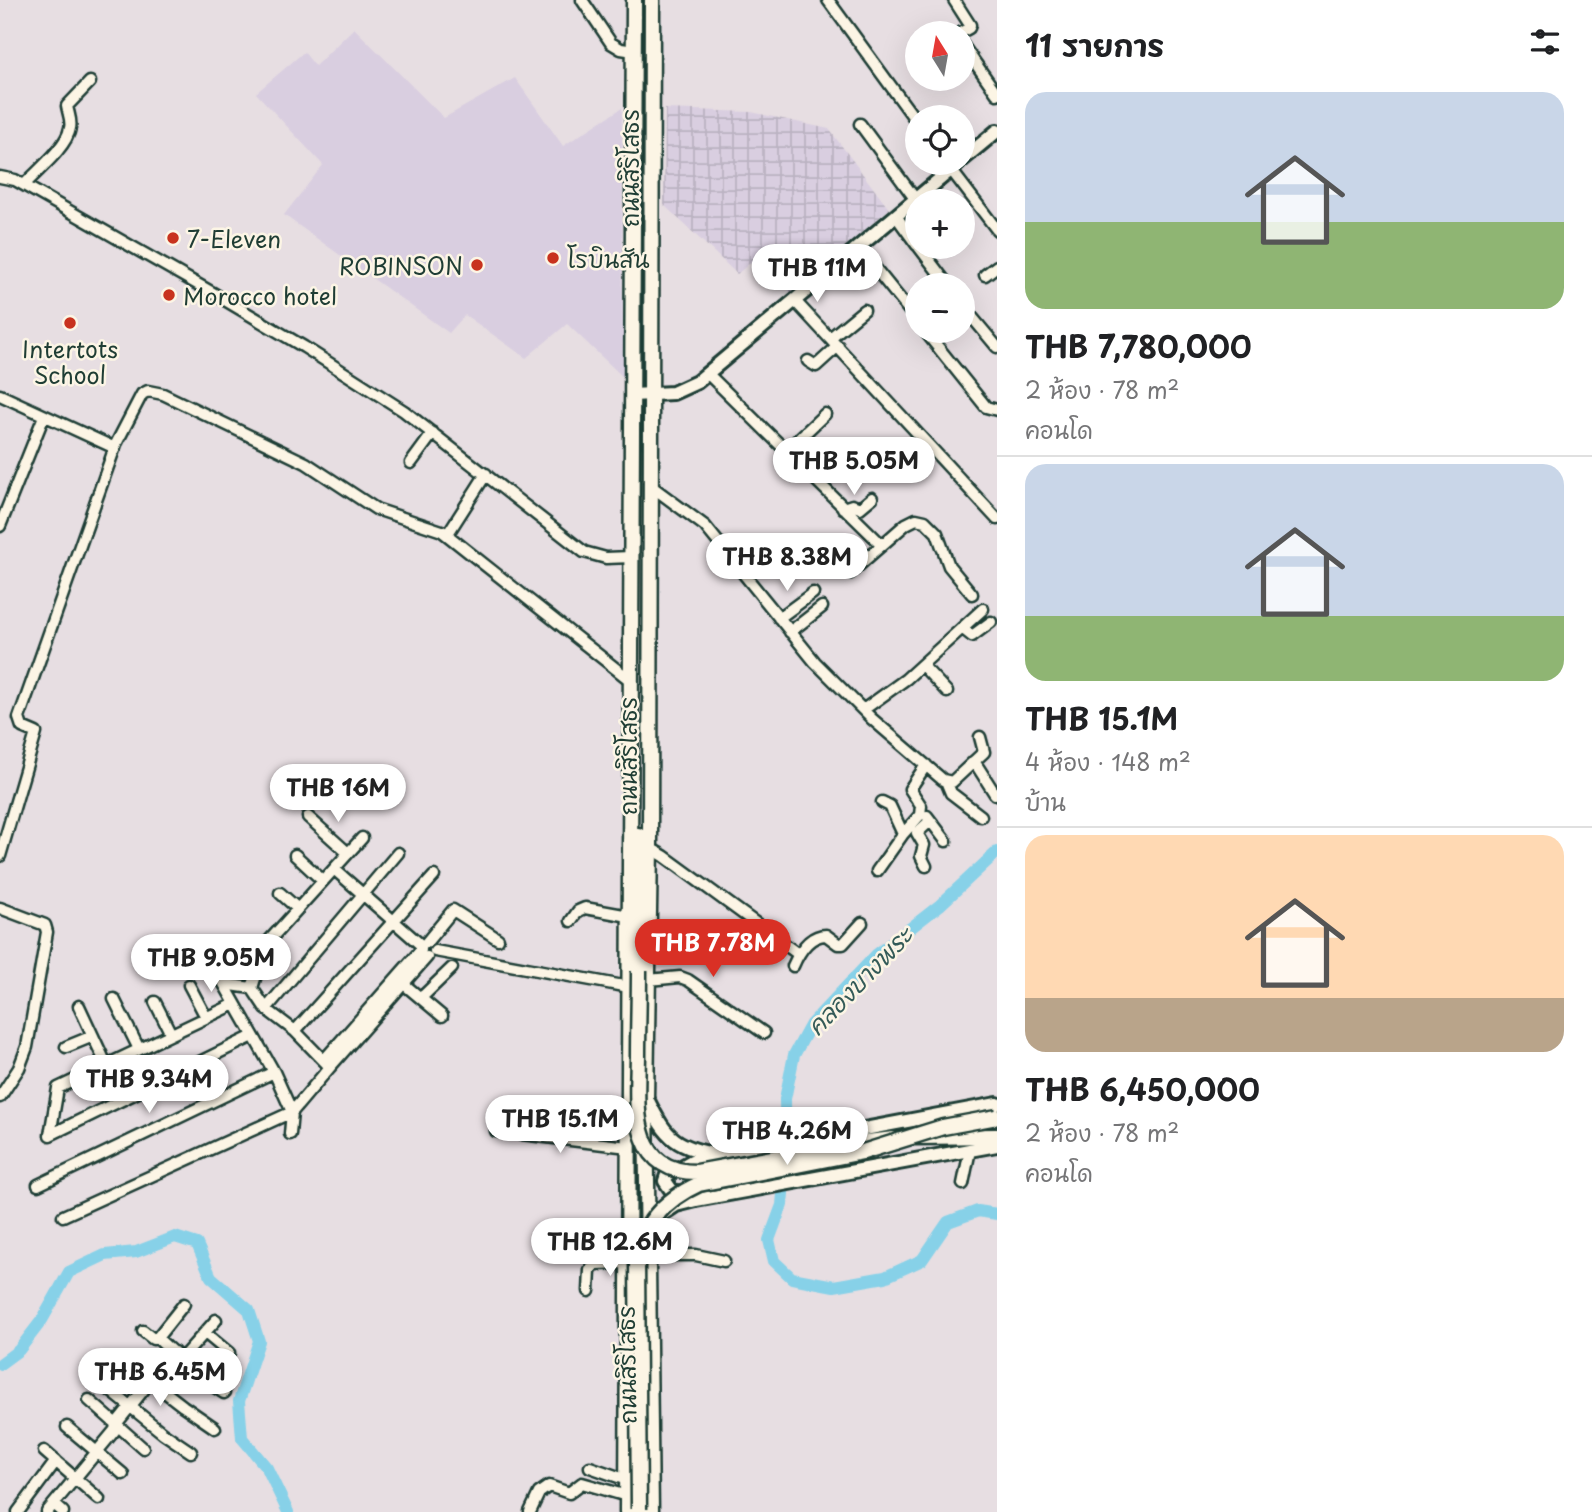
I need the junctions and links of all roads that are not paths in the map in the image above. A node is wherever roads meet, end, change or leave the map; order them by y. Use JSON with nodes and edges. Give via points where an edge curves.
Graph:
{"nodes":[{"id":1,"x":582,"y":0,"type":"edge"},
{"id":2,"x":634,"y":0,"type":"edge"},
{"id":3,"x":652,"y":0,"type":"edge"},
{"id":4,"x":828,"y":0,"type":"edge"},
{"id":5,"x":954,"y":0,"type":"edge"},
{"id":6,"x":967,"y":21,"type":"edge"},
{"id":7,"x":634,"y":51,"type":"junction"},
{"id":8,"x":975,"y":63,"type":"edge"},
{"id":9,"x":90,"y":82,"type":"dead end"},
{"id":10,"x":997,"y":94,"type":"edge"},
{"id":11,"x":905,"y":106,"type":"edge"},
{"id":12,"x":860,"y":124,"type":"dead end"},
{"id":13,"x":997,"y":131,"type":"edge"},
{"id":14,"x":975,"y":148,"type":"edge"},
{"id":15,"x":943,"y":175,"type":"edge"},
{"id":16,"x":962,"y":175,"type":"edge"},
{"id":17,"x":0,"y":177,"type":"edge"},
{"id":18,"x":24,"y":185,"type":"junction"},
{"id":19,"x":908,"y":189,"type":"edge"},
{"id":20,"x":928,"y":189,"type":"edge"},
{"id":21,"x":905,"y":209,"type":"edge"},
{"id":22,"x":896,"y":216,"type":"junction"},
{"id":23,"x":905,"y":228,"type":"edge"},
{"id":24,"x":997,"y":230,"type":"edge"},
{"id":25,"x":858,"y":247,"type":"junction"},
{"id":26,"x":928,"y":259,"type":"edge"},
{"id":27,"x":997,"y":266,"type":"edge"},
{"id":28,"x":939,"y":273,"type":"edge"},
{"id":29,"x":985,"y":275,"type":"dead end"},
{"id":30,"x":795,"y":301,"type":"junction"},
{"id":31,"x":905,"y":305,"type":"edge"},
{"id":32,"x":864,"y":310,"type":"dead end"},
{"id":33,"x":975,"y":320,"type":"edge"},
{"id":34,"x":830,"y":338,"type":"junction"},
{"id":35,"x":935,"y":343,"type":"edge"},
{"id":36,"x":838,"y":346,"type":"junction"},
{"id":37,"x":997,"y":347,"type":"edge"},
{"id":38,"x":808,"y":361,"type":"dead end"},
{"id":39,"x":708,"y":374,"type":"junction"},
{"id":40,"x":0,"y":395,"type":"edge"},
{"id":41,"x":632,"y":395,"type":"junction"},
{"id":42,"x":652,"y":395,"type":"junction"},
{"id":43,"x":997,"y":410,"type":"edge"},
{"id":44,"x":825,"y":414,"type":"dead end"},
{"id":45,"x":44,"y":416,"type":"junction"},
{"id":46,"x":433,"y":433,"type":"junction"},
{"id":47,"x":845,"y":447,"type":"dead end"},
{"id":48,"x":115,"y":448,"type":"junction"},
{"id":49,"x":786,"y":451,"type":"junction"},
{"id":50,"x":411,"y":463,"type":"dead end"},
{"id":51,"x":485,"y":474,"type":"junction"},
{"id":52,"x":813,"y":478,"type":"junction"},
{"id":53,"x":651,"y":486,"type":"junction"},
{"id":54,"x":872,"y":498,"type":"dead end"},
{"id":55,"x":843,"y":508,"type":"junction"},
{"id":56,"x":997,"y":519,"type":"edge"},
{"id":57,"x":0,"y":526,"type":"edge"},
{"id":58,"x":447,"y":535,"type":"junction"},
{"id":59,"x":786,"y":545,"type":"dead end"},
{"id":60,"x":882,"y":545,"type":"junction"},
{"id":61,"x":631,"y":557,"type":"junction"},
{"id":62,"x":850,"y":573,"type":"dead end"},
{"id":63,"x":745,"y":574,"type":"junction"},
{"id":64,"x":813,"y":593,"type":"dead end"},
{"id":65,"x":972,"y":594,"type":"dead end"},
{"id":66,"x":822,"y":607,"type":"dead end"},
{"id":67,"x":983,"y":609,"type":"dead end"},
{"id":68,"x":779,"y":618,"type":"junction"},
{"id":69,"x":991,"y":622,"type":"dead end"},
{"id":70,"x":962,"y":628,"type":"junction"},
{"id":71,"x":790,"y":632,"type":"junction"},
{"id":72,"x":922,"y":665,"type":"junction"},
{"id":73,"x":630,"y":680,"type":"junction"},
{"id":74,"x":947,"y":692,"type":"dead end"},
{"id":75,"x":863,"y":710,"type":"junction"},
{"id":76,"x":980,"y":737,"type":"dead end"},
{"id":77,"x":631,"y":754,"type":"junction"},
{"id":78,"x":974,"y":761,"type":"junction"},
{"id":79,"x":926,"y":765,"type":"junction"},
{"id":80,"x":946,"y":781,"type":"junction"},
{"id":81,"x":995,"y":794,"type":"dead end"},
{"id":82,"x":882,"y":802,"type":"dead end"},
{"id":83,"x":921,"y":809,"type":"junction"},
{"id":84,"x":981,"y":816,"type":"dead end"},
{"id":85,"x":308,"y":817,"type":"dead end"},
{"id":86,"x":930,"y":821,"type":"junction"},
{"id":87,"x":902,"y":834,"type":"junction"},
{"id":88,"x":362,"y":838,"type":"dead end"},
{"id":89,"x":946,"y":841,"type":"dead end"},
{"id":90,"x":650,"y":848,"type":"junction"},
{"id":91,"x":348,"y":853,"type":"junction"},
{"id":92,"x":398,"y":853,"type":"dead end"},
{"id":93,"x":295,"y":855,"type":"dead end"},
{"id":94,"x":0,"y":856,"type":"edge"},
{"id":95,"x":926,"y":866,"type":"dead end"},
{"id":96,"x":334,"y":869,"type":"junction"},
{"id":97,"x":877,"y":871,"type":"dead end"},
{"id":98,"x":433,"y":876,"type":"dead end"},
{"id":99,"x":323,"y":881,"type":"junction"},
{"id":100,"x":280,"y":893,"type":"dead end"},
{"id":101,"x":362,"y":893,"type":"junction"},
{"id":102,"x":0,"y":908,"type":"edge"},
{"id":103,"x":298,"y":909,"type":"junction"},
{"id":104,"x":629,"y":916,"type":"junction"},
{"id":105,"x":393,"y":920,"type":"junction"},
{"id":106,"x":571,"y":921,"type":"dead end"},
{"id":107,"x":862,"y":923,"type":"dead end"},
{"id":108,"x":498,"y":939,"type":"dead end"},
{"id":109,"x":426,"y":949,"type":"junction"},
{"id":110,"x":798,"y":954,"type":"junction"},
{"id":111,"x":793,"y":966,"type":"dead end"},
{"id":112,"x":452,"y":968,"type":"dead end"},
{"id":113,"x":643,"y":975,"type":"junction"},
{"id":114,"x":400,"y":980,"type":"junction"},
{"id":115,"x":189,"y":985,"type":"dead end"},
{"id":116,"x":629,"y":987,"type":"junction"},
{"id":117,"x":252,"y":988,"type":"junction"},
{"id":118,"x":421,"y":998,"type":"junction"},
{"id":119,"x":114,"y":999,"type":"dead end"},
{"id":120,"x":155,"y":1002,"type":"dead end"},
{"id":121,"x":235,"y":1004,"type":"junction"},
{"id":122,"x":79,"y":1006,"type":"dead end"},
{"id":123,"x":266,"y":1009,"type":"junction"},
{"id":124,"x":442,"y":1016,"type":"dead end"},
{"id":125,"x":206,"y":1017,"type":"junction"},
{"id":126,"x":295,"y":1031,"type":"junction"},
{"id":127,"x":764,"y":1033,"type":"dead end"},
{"id":128,"x":171,"y":1034,"type":"junction"},
{"id":129,"x":93,"y":1036,"type":"junction"},
{"id":130,"x":253,"y":1036,"type":"junction"},
{"id":131,"x":66,"y":1047,"type":"dead end"},
{"id":132,"x":139,"y":1049,"type":"junction"},
{"id":133,"x":327,"y":1064,"type":"junction"},
{"id":134,"x":106,"y":1065,"type":"junction"},
{"id":135,"x":274,"y":1072,"type":"junction"},
{"id":136,"x":0,"y":1097,"type":"edge"},
{"id":137,"x":646,"y":1099,"type":"junction"},
{"id":138,"x":997,"y":1104,"type":"edge"},
{"id":139,"x":292,"y":1112,"type":"junction"},
{"id":140,"x":997,"y":1117,"type":"edge"},
{"id":141,"x":628,"y":1118,"type":"junction"},
{"id":142,"x":594,"y":1121,"type":"dead end"},
{"id":143,"x":997,"y":1128,"type":"edge"},
{"id":144,"x":496,"y":1131,"type":"dead end"},
{"id":145,"x":289,"y":1134,"type":"dead end"},
{"id":146,"x":997,"y":1136,"type":"edge"},
{"id":147,"x":943,"y":1138,"type":"junction"},
{"id":148,"x":997,"y":1145,"type":"edge"},
{"id":149,"x":628,"y":1147,"type":"junction"},
{"id":150,"x":970,"y":1150,"type":"junction"},
{"id":151,"x":721,"y":1156,"type":"junction"},
{"id":152,"x":628,"y":1167,"type":"junction"},
{"id":153,"x":647,"y":1169,"type":"junction"},
{"id":154,"x":963,"y":1184,"type":"dead end"},
{"id":155,"x":38,"y":1185,"type":"dead end"},
{"id":156,"x":647,"y":1194,"type":"junction"},
{"id":157,"x":720,"y":1196,"type":"junction"},
{"id":158,"x":628,"y":1197,"type":"junction"},
{"id":159,"x":62,"y":1216,"type":"dead end"},
{"id":160,"x":647,"y":1239,"type":"junction"},
{"id":161,"x":724,"y":1261,"type":"dead end"},
{"id":162,"x":628,"y":1263,"type":"junction"},
{"id":163,"x":589,"y":1291,"type":"dead end"},
{"id":164,"x":184,"y":1304,"type":"dead end"},
{"id":165,"x":216,"y":1320,"type":"dead end"},
{"id":166,"x":143,"y":1331,"type":"dead end"},
{"id":167,"x":205,"y":1333,"type":"junction"},
{"id":168,"x":157,"y":1338,"type":"junction"},
{"id":169,"x":229,"y":1353,"type":"dead end"},
{"id":170,"x":178,"y":1355,"type":"junction"},
{"id":171,"x":126,"y":1362,"type":"dead end"},
{"id":172,"x":150,"y":1381,"type":"junction"},
{"id":173,"x":101,"y":1383,"type":"dead end"},
{"id":174,"x":224,"y":1393,"type":"dead end"},
{"id":175,"x":89,"y":1400,"type":"dead end"},
{"id":176,"x":130,"y":1406,"type":"junction"},
{"id":177,"x":116,"y":1424,"type":"junction"},
{"id":178,"x":67,"y":1427,"type":"dead end"},
{"id":179,"x":215,"y":1428,"type":"dead end"},
{"id":180,"x":144,"y":1448,"type":"dead end"},
{"id":181,"x":44,"y":1451,"type":"dead end"},
{"id":182,"x":97,"y":1452,"type":"junction"},
{"id":183,"x":191,"y":1452,"type":"dead end"},
{"id":184,"x":56,"y":1461,"type":"junction"},
{"id":185,"x":590,"y":1467,"type":"dead end"},
{"id":186,"x":123,"y":1474,"type":"dead end"},
{"id":187,"x":75,"y":1478,"type":"junction"},
{"id":188,"x":627,"y":1480,"type":"junction"},
{"id":189,"x":626,"y":1496,"type":"junction"},
{"id":190,"x":99,"y":1499,"type":"dead end"},
{"id":191,"x":50,"y":1508,"type":"edge"},
{"id":192,"x":639,"y":1511,"type":"edge"},
{"id":193,"x":18,"y":1512,"type":"edge"},
{"id":194,"x":63,"y":1512,"type":"edge"},
{"id":195,"x":530,"y":1512,"type":"edge"}],
"edges":[{"from":1,"to":7,"type":"street","via":[[615,47]]},
{"from":2,"to":7,"type":"highway","name":"ถนนสิริโสธร"},
{"from":3,"to":42,"type":"highway","name":"ถนนสิริโสธร"},
{"from":4,"to":11,"type":"street"},
{"from":5,"to":6,"type":"street"},
{"from":7,"to":41,"type":"highway","name":"ถนนสิริโสธร"},
{"from":8,"to":10,"type":"street"},
{"from":9,"to":18,"type":"street","via":[[67,106],[71,124],[67,137]]},
{"from":12,"to":19,"type":"street"},
{"from":13,"to":14,"type":"main road"},
{"from":15,"to":20,"type":"main road"},
{"from":16,"to":24,"type":"street"},
{"from":17,"to":18,"type":"street"},
{"from":18,"to":46,"type":"street","via":[[304,347]]},
{"from":21,"to":22,"type":"main road"},
{"from":22,"to":23,"type":"street"},
{"from":22,"to":25,"type":"main road"},
{"from":25,"to":30,"type":"main road"},
{"from":25,"to":31,"type":"street"},
{"from":26,"to":28,"type":"street"},
{"from":27,"to":29,"type":"street"},
{"from":30,"to":34,"type":"street"},
{"from":30,"to":39,"type":"main road"},
{"from":32,"to":34,"type":"street"},
{"from":33,"to":37,"type":"street"},
{"from":34,"to":36,"type":"street"},
{"from":35,"to":43,"type":"street","via":[[986,407]]},
{"from":36,"to":38,"type":"street","via":[[816,366]]},
{"from":36,"to":56,"type":"street"},
{"from":39,"to":42,"type":"main road","via":[[673,393]]},
{"from":39,"to":49,"type":"street"},
{"from":40,"to":45,"type":"street"},
{"from":41,"to":42,"type":"main road"},
{"from":41,"to":61,"type":"highway","name":"ถนนสิริโสธร"},
{"from":42,"to":53,"type":"highway","name":"ถนนสิริโสธร"},
{"from":44,"to":49,"type":"street"},
{"from":45,"to":48,"type":"street"},
{"from":45,"to":57,"type":"street"},
{"from":46,"to":50,"type":"street"},
{"from":46,"to":51,"type":"street"},
{"from":47,"to":52,"type":"street"},
{"from":48,"to":58,"type":"street","via":[[142,394],[163,394],[306,463],[376,509]]},
{"from":48,"to":94,"type":"street","via":[[19,718],[22,727],[36,733]]},
{"from":49,"to":52,"type":"street"},
{"from":51,"to":58,"type":"street"},
{"from":51,"to":61,"type":"street","via":[[584,552],[606,558]]},
{"from":52,"to":55,"type":"street"},
{"from":53,"to":63,"type":"street","via":[[705,526]]},
{"from":53,"to":90,"type":"highway","name":"ถนนสิริโสธร"},
{"from":54,"to":55,"type":"street","via":[[860,508]]},
{"from":55,"to":60,"type":"street"},
{"from":58,"to":73,"type":"street"},
{"from":59,"to":63,"type":"street"},
{"from":60,"to":62,"type":"street"},
{"from":60,"to":65,"type":"street","via":[[906,524],[925,521],[937,533],[949,565]]},
{"from":61,"to":73,"type":"highway","name":"ถนนสิริโสธร"},
{"from":63,"to":68,"type":"street"},
{"from":64,"to":68,"type":"street"},
{"from":66,"to":71,"type":"street"},
{"from":67,"to":70,"type":"street"},
{"from":68,"to":71,"type":"street"},
{"from":69,"to":70,"type":"street","via":[[972,636]]},
{"from":70,"to":72,"type":"street"},
{"from":71,"to":75,"type":"street"},
{"from":72,"to":74,"type":"street"},
{"from":72,"to":75,"type":"street"},
{"from":73,"to":77,"type":"highway","name":"ถนนสิริโสธร"},
{"from":75,"to":79,"type":"street"},
{"from":76,"to":78,"type":"street","via":[[985,752]]},
{"from":77,"to":104,"type":"highway","name":"ถนนสิริโสธร"},
{"from":77,"to":113,"type":"highway"},
{"from":78,"to":80,"type":"street","via":[[952,782]]},
{"from":78,"to":81,"type":"street"},
{"from":79,"to":80,"type":"street"},
{"from":79,"to":83,"type":"street","via":[[910,789]]},
{"from":80,"to":84,"type":"street","via":[[951,793]]},
{"from":82,"to":87,"type":"street","via":[[890,806]]},
{"from":83,"to":86,"type":"street"},
{"from":83,"to":87,"type":"street"},
{"from":85,"to":91,"type":"street"},
{"from":86,"to":89,"type":"street"},
{"from":86,"to":95,"type":"street","via":[[917,833],[924,845],[921,856]]},
{"from":87,"to":97,"type":"street"},
{"from":88,"to":91,"type":"street"},
{"from":90,"to":110,"type":"street"},
{"from":90,"to":113,"type":"highway","name":"ถนนสิริโสธร"},
{"from":91,"to":96,"type":"street"},
{"from":92,"to":101,"type":"street"},
{"from":93,"to":99,"type":"street"},
{"from":96,"to":99,"type":"street"},
{"from":96,"to":101,"type":"street"},
{"from":98,"to":105,"type":"street"},
{"from":99,"to":103,"type":"street"},
{"from":100,"to":103,"type":"street"},
{"from":101,"to":105,"type":"street"},
{"from":101,"to":123,"type":"street"},
{"from":102,"to":136,"type":"street","via":[[45,925],[47,932],[27,1047]]},
{"from":103,"to":117,"type":"street","via":[[266,944]]},
{"from":104,"to":106,"type":"street","via":[[585,908]]},
{"from":104,"to":116,"type":"highway","name":"ถนนสิริโสธร"},
{"from":105,"to":109,"type":"street"},
{"from":105,"to":126,"type":"street"},
{"from":107,"to":110,"type":"street","via":[[843,944],[823,934]]},
{"from":108,"to":109,"type":"street","via":[[453,909]]},
{"from":109,"to":114,"type":"street"},
{"from":109,"to":116,"type":"street"},
{"from":110,"to":111,"type":"street"},
{"from":112,"to":118,"type":"street"},
{"from":113,"to":127,"type":"street","via":[[688,980]]},
{"from":113,"to":137,"type":"highway","name":"ถนนสิริโสธร"},
{"from":113,"to":147,"type":"highway","bridge":true,"via":[[638,1117],[646,1145],[660,1162],[680,1171],[697,1171],[842,1145]]},
{"from":114,"to":118,"type":"street"},
{"from":114,"to":133,"type":"street"},
{"from":115,"to":125,"type":"street"},
{"from":116,"to":141,"type":"highway","name":"ถนนสิริโสธร"},
{"from":117,"to":121,"type":"street","via":[[224,984]]},
{"from":117,"to":123,"type":"street"},
{"from":118,"to":124,"type":"street"},
{"from":119,"to":132,"type":"street"},
{"from":120,"to":128,"type":"street"},
{"from":121,"to":125,"type":"street"},
{"from":121,"to":130,"type":"street"},
{"from":122,"to":129,"type":"street"},
{"from":123,"to":126,"type":"street"},
{"from":125,"to":128,"type":"street"},
{"from":126,"to":133,"type":"street"},
{"from":128,"to":132,"type":"street"},
{"from":129,"to":131,"type":"street"},
{"from":129,"to":134,"type":"street"},
{"from":130,"to":134,"type":"street","via":[[50,1135],[58,1087]]},
{"from":130,"to":135,"type":"street"},
{"from":132,"to":134,"type":"street"},
{"from":133,"to":139,"type":"street"},
{"from":135,"to":139,"type":"street"},
{"from":135,"to":155,"type":"street"},
{"from":137,"to":151,"type":"main road","via":[[673,1140]]},
{"from":137,"to":153,"type":"highway","name":"ถนนสิริโสธร"},
{"from":138,"to":151,"type":"main road"},
{"from":139,"to":145,"type":"street"},
{"from":139,"to":159,"type":"street"},
{"from":140,"to":192,"type":"highway","bridge":true,"via":[[954,1124],[863,1152],[709,1181],[684,1191],[658,1212],[642,1239],[637,1260]]},
{"from":141,"to":142,"type":"street","via":[[604,1115]]},
{"from":141,"to":149,"type":"highway","name":"ถนนสิริโสธร"},
{"from":143,"to":147,"type":"highway"},
{"from":144,"to":149,"type":"street"},
{"from":146,"to":147,"type":"highway"},
{"from":148,"to":150,"type":"main road"},
{"from":149,"to":152,"type":"highway","name":"ถนนสิริโสธร"},
{"from":150,"to":154,"type":"street"},
{"from":150,"to":157,"type":"main road"},
{"from":151,"to":157,"type":"main road","via":[[679,1166],[665,1181],[678,1193]]},
{"from":152,"to":153,"type":"highway","via":[[638,1174]]},
{"from":152,"to":158,"type":"highway","name":"ถนนสิริโสธร"},
{"from":153,"to":156,"type":"highway","name":"ถนนสิริโสธร"},
{"from":156,"to":158,"type":"highway","via":[[636,1190]]},
{"from":156,"to":160,"type":"highway","name":"ถนนสิริโสธร"},
{"from":157,"to":160,"type":"main road","via":[[676,1205],[663,1214]]},
{"from":158,"to":162,"type":"highway","name":"ถนนสิริโสธร"},
{"from":160,"to":161,"type":"street","via":[[660,1243],[668,1255]]},
{"from":160,"to":192,"type":"highway","name":"ถนนสิริโสธร"},
{"from":162,"to":163,"type":"street","via":[[595,1264],[590,1270]]},
{"from":162,"to":188,"type":"highway","name":"ถนนสิริโสธร"},
{"from":164,"to":168,"type":"street"},
{"from":165,"to":167,"type":"street"},
{"from":166,"to":168,"type":"street"},
{"from":167,"to":169,"type":"street"},
{"from":167,"to":170,"type":"street"},
{"from":168,"to":170,"type":"street"},
{"from":170,"to":172,"type":"street"},
{"from":170,"to":174,"type":"street"},
{"from":171,"to":172,"type":"street"},
{"from":172,"to":176,"type":"street"},
{"from":172,"to":179,"type":"street"},
{"from":173,"to":176,"type":"street"},
{"from":175,"to":177,"type":"street"},
{"from":176,"to":177,"type":"street"},
{"from":176,"to":183,"type":"street"},
{"from":177,"to":180,"type":"street"},
{"from":177,"to":182,"type":"street"},
{"from":178,"to":182,"type":"street"},
{"from":181,"to":184,"type":"street"},
{"from":182,"to":186,"type":"street"},
{"from":182,"to":187,"type":"street"},
{"from":184,"to":187,"type":"street"},
{"from":184,"to":193,"type":"street"},
{"from":185,"to":188,"type":"street"},
{"from":187,"to":190,"type":"street"},
{"from":187,"to":191,"type":"street"},
{"from":188,"to":189,"type":"highway","name":"ถนนสิริโสธร"},
{"from":189,"to":192,"type":"highway","name":"ถนนสิริโสธร"},
{"from":189,"to":195,"type":"street","via":[[582,1483],[569,1493],[549,1486],[539,1493]]},
{"from":191,"to":194,"type":"street"}]}
